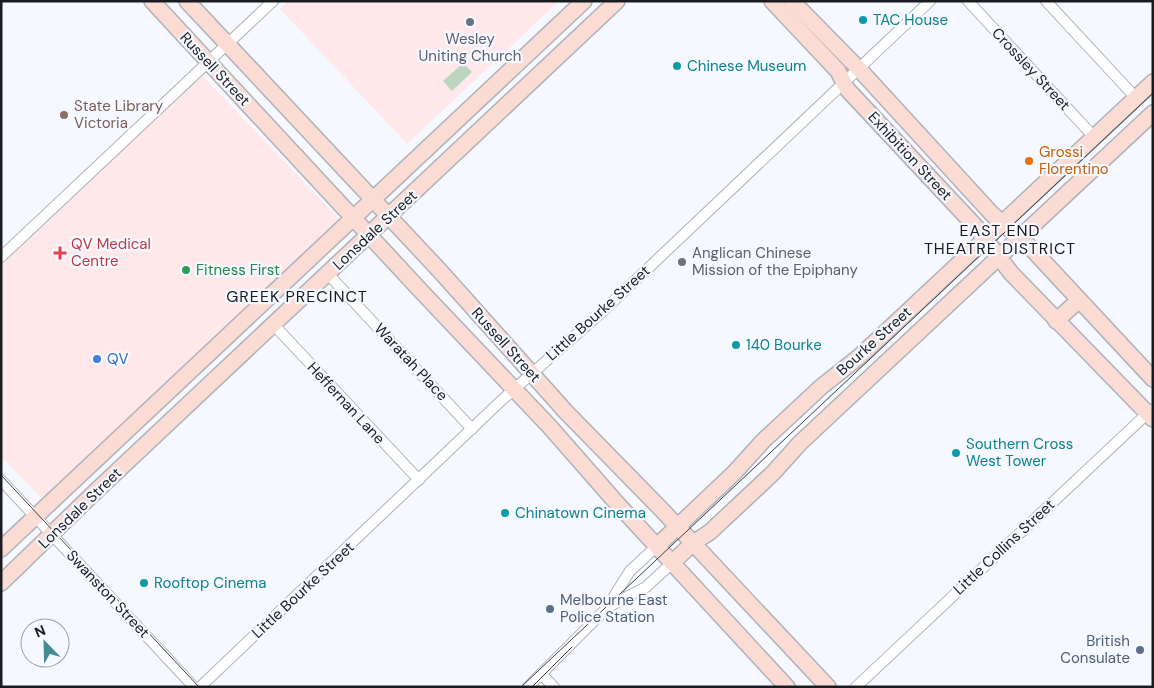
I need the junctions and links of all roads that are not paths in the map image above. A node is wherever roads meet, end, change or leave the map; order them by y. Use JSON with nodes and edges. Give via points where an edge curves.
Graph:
{"nodes":[{"id":1,"x":152,"y":1,"type":"edge"},
{"id":2,"x":187,"y":1,"type":"edge"},
{"id":3,"x":273,"y":1,"type":"edge"},
{"id":4,"x":584,"y":1,"type":"edge"},
{"id":5,"x":617,"y":1,"type":"edge"},
{"id":6,"x":772,"y":1,"type":"edge"},
{"id":7,"x":792,"y":1,"type":"edge"},
{"id":8,"x":930,"y":1,"type":"edge"},
{"id":9,"x":968,"y":1,"type":"edge"},
{"id":10,"x":1046,"y":1,"type":"edge"},
{"id":11,"x":227,"y":44,"type":"junction"},
{"id":12,"x":532,"y":50,"type":"junction"},
{"id":13,"x":208,"y":62,"type":"junction"},
{"id":14,"x":547,"y":67,"type":"junction"},
{"id":15,"x":859,"y":69,"type":"junction"},
{"id":16,"x":1153,"y":82,"type":"edge"},
{"id":17,"x":844,"y":83,"type":"junction"},
{"id":18,"x":1136,"y":98,"type":"junction"},
{"id":19,"x":1153,"y":113,"type":"edge"},
{"id":20,"x":462,"y":116,"type":"junction"},
{"id":21,"x":479,"y":132,"type":"junction"},
{"id":22,"x":1094,"y":137,"type":"junction"},
{"id":23,"x":925,"y":140,"type":"junction"},
{"id":24,"x":322,"y":145,"type":"junction"},
{"id":25,"x":909,"y":155,"type":"junction"},
{"id":26,"x":302,"y":164,"type":"junction"},
{"id":27,"x":393,"y":182,"type":"junction"},
{"id":28,"x":408,"y":199,"type":"junction"},
{"id":29,"x":373,"y":201,"type":"junction"},
{"id":30,"x":389,"y":217,"type":"junction"},
{"id":31,"x":354,"y":219,"type":"junction"},
{"id":32,"x":1002,"y":223,"type":"junction"},
{"id":33,"x":369,"y":236,"type":"junction"},
{"id":34,"x":1020,"y":237,"type":"junction"},
{"id":35,"x":985,"y":239,"type":"junction"},
{"id":36,"x":1,"y":257,"type":"edge"},
{"id":37,"x":998,"y":258,"type":"junction"},
{"id":38,"x":328,"y":274,"type":"junction"},
{"id":39,"x":1079,"y":300,"type":"junction"},
{"id":40,"x":1056,"y":321,"type":"junction"},
{"id":41,"x":486,"y":323,"type":"junction"},
{"id":42,"x":274,"y":325,"type":"junction"},
{"id":43,"x":468,"y":340,"type":"junction"},
{"id":44,"x":198,"y":365,"type":"junction"},
{"id":45,"x":531,"y":374,"type":"junction"},
{"id":46,"x":1153,"y":379,"type":"edge"},
{"id":47,"x":214,"y":382,"type":"junction"},
{"id":48,"x":515,"y":388,"type":"junction"},
{"id":49,"x":157,"y":404,"type":"junction"},
{"id":50,"x":566,"y":412,"type":"junction"},
{"id":51,"x":1151,"y":414,"type":"edge"},
{"id":52,"x":173,"y":421,"type":"junction"},
{"id":53,"x":550,"y":427,"type":"junction"},
{"id":54,"x":472,"y":429,"type":"junction"},
{"id":55,"x":79,"y":476,"type":"junction"},
{"id":56,"x":1,"y":480,"type":"edge"},
{"id":57,"x":419,"y":480,"type":"junction"},
{"id":58,"x":94,"y":492,"type":"junction"},
{"id":59,"x":36,"y":517,"type":"junction"},
{"id":60,"x":678,"y":526,"type":"junction"},
{"id":61,"x":52,"y":534,"type":"junction"},
{"id":62,"x":693,"y":543,"type":"junction"},
{"id":63,"x":656,"y":546,"type":"junction"},
{"id":64,"x":1,"y":549,"type":"edge"},
{"id":65,"x":672,"y":562,"type":"junction"},
{"id":66,"x":1,"y":583,"type":"edge"},
{"id":67,"x":606,"y":608,"type":"junction"},
{"id":68,"x":541,"y":674,"type":"junction"},
{"id":69,"x":194,"y":687,"type":"edge"},
{"id":70,"x":200,"y":687,"type":"edge"},
{"id":71,"x":528,"y":687,"type":"edge"},
{"id":72,"x":554,"y":687,"type":"edge"},
{"id":73,"x":787,"y":687,"type":"edge"},
{"id":74,"x":828,"y":687,"type":"edge"},
{"id":75,"x":856,"y":687,"type":"edge"}],
"edges":[{"from":1,"to":13,"type":"main road","name":"Russell Street"},
{"from":2,"to":11,"type":"main road","name":"Russell Street"},
{"from":3,"to":11,"type":"street"},
{"from":4,"to":12,"type":"main road","name":"Lonsdale Street"},
{"from":5,"to":14,"type":"main road","name":"Lonsdale Street"},
{"from":6,"to":17,"type":"main road","name":"Exhibition Street","via":[[838,71]]},
{"from":7,"to":15,"type":"main road","name":"Exhibition Street"},
{"from":8,"to":15,"type":"street","name":"Little Bourke Street"},
{"from":9,"to":22,"type":"street","name":"Crossley Street"},
{"from":10,"to":18,"type":"street"},
{"from":11,"to":13,"type":"street"},
{"from":11,"to":24,"type":"main road","name":"Russell Street"},
{"from":12,"to":14,"type":"main road"},
{"from":12,"to":20,"type":"main road","name":"Lonsdale Street"},
{"from":13,"to":26,"type":"main road","name":"Russell Street"},
{"from":13,"to":36,"type":"street"},
{"from":14,"to":21,"type":"main road","name":"Lonsdale Street"},
{"from":15,"to":17,"type":"street","name":"Little Bourke Street"},
{"from":15,"to":23,"type":"main road","name":"Exhibition Street"},
{"from":16,"to":18,"type":"main road","name":"Bourke Street"},
{"from":17,"to":25,"type":"main road","name":"Exhibition Street"},
{"from":17,"to":45,"type":"street","name":"Little Bourke Street","via":[[603,311]]},
{"from":18,"to":22,"type":"main road","name":"Bourke Street"},
{"from":19,"to":34,"type":"main road","name":"Bourke Street"},
{"from":20,"to":21,"type":"main road"},
{"from":20,"to":27,"type":"main road","name":"Lonsdale Street"},
{"from":21,"to":28,"type":"main road","name":"Lonsdale Street"},
{"from":22,"to":32,"type":"main road","name":"Bourke Street"},
{"from":23,"to":25,"type":"main road"},
{"from":23,"to":32,"type":"main road","name":"Exhibition Street"},
{"from":24,"to":26,"type":"main road"},
{"from":24,"to":29,"type":"main road","name":"Russell Street"},
{"from":25,"to":35,"type":"main road","name":"Exhibition Street"},
{"from":26,"to":31,"type":"main road","name":"Russell Street"},
{"from":27,"to":28,"type":"main road"},
{"from":27,"to":29,"type":"main road","name":"Lonsdale Street"},
{"from":28,"to":30,"type":"main road","name":"Lonsdale Street"},
{"from":29,"to":30,"type":"main road","name":"Russell Street"},
{"from":29,"to":31,"type":"main road","name":"Lonsdale Street"},
{"from":30,"to":33,"type":"main road","name":"Lonsdale Street"},
{"from":30,"to":41,"type":"main road","name":"Russell Street"},
{"from":31,"to":33,"type":"main road","name":"Russell Street"},
{"from":31,"to":44,"type":"main road","name":"Lonsdale Street"},
{"from":32,"to":34,"type":"main road","name":"Exhibition Street"},
{"from":32,"to":35,"type":"main road","name":"Bourke Street"},
{"from":33,"to":38,"type":"main road","name":"Lonsdale Street"},
{"from":33,"to":43,"type":"main road","name":"Russell Street"},
{"from":34,"to":37,"type":"main road","name":"Bourke Street"},
{"from":34,"to":39,"type":"main road","name":"Exhibition Street"},
{"from":35,"to":37,"type":"main road","name":"Exhibition Street"},
{"from":35,"to":60,"type":"main road","name":"Bourke Street","via":[[860,356],[821,387]]},
{"from":37,"to":40,"type":"main road","name":"Exhibition Street"},
{"from":37,"to":62,"type":"main road","name":"Bourke Street","via":[[800,443],[774,473],[710,532]]},
{"from":38,"to":42,"type":"main road","name":"Lonsdale Street"},
{"from":38,"to":54,"type":"street","name":"Waratah Place"},
{"from":39,"to":40,"type":"main road"},
{"from":39,"to":46,"type":"main road","name":"Exhibition Street"},
{"from":40,"to":51,"type":"main road","name":"Exhibition Street"},
{"from":41,"to":43,"type":"main road"},
{"from":41,"to":45,"type":"main road","name":"Russell Street"},
{"from":42,"to":47,"type":"main road","name":"Lonsdale Street"},
{"from":42,"to":57,"type":"street","name":"Heffernan Lane"},
{"from":43,"to":48,"type":"main road","name":"Russell Street"},
{"from":44,"to":47,"type":"main road"},
{"from":44,"to":49,"type":"main road","name":"Lonsdale Street"},
{"from":45,"to":48,"type":"street","name":"Little Bourke Street"},
{"from":45,"to":50,"type":"main road","name":"Russell Street"},
{"from":47,"to":52,"type":"main road","name":"Lonsdale Street"},
{"from":48,"to":53,"type":"main road","name":"Russell Street"},
{"from":48,"to":54,"type":"street","name":"Little Bourke Street"},
{"from":49,"to":52,"type":"main road"},
{"from":49,"to":55,"type":"main road","name":"Lonsdale Street"},
{"from":50,"to":53,"type":"main road"},
{"from":50,"to":60,"type":"main road","name":"Russell Street"},
{"from":51,"to":75,"type":"street","name":"Little Collins Street"},
{"from":52,"to":58,"type":"main road","name":"Lonsdale Street"},
{"from":53,"to":63,"type":"main road","name":"Russell Street"},
{"from":54,"to":57,"type":"street","name":"Little Bourke Street"},
{"from":55,"to":58,"type":"main road"},
{"from":55,"to":59,"type":"main road","name":"Lonsdale Street"},
{"from":56,"to":59,"type":"street","name":"Swanston Street"},
{"from":57,"to":70,"type":"street","name":"Little Bourke Street"},
{"from":58,"to":61,"type":"main road","name":"Lonsdale Street"},
{"from":59,"to":61,"type":"street","name":"Swanston Street"},
{"from":59,"to":64,"type":"main road","name":"Lonsdale Street"},
{"from":60,"to":62,"type":"main road","name":"Russell Street"},
{"from":60,"to":63,"type":"main road","name":"Bourke Street"},
{"from":61,"to":66,"type":"main road","name":"Lonsdale Street"},
{"from":61,"to":69,"type":"street","name":"Swanston Street"},
{"from":62,"to":65,"type":"main road","name":"Bourke Street"},
{"from":62,"to":74,"type":"main road","name":"Russell Street"},
{"from":63,"to":65,"type":"main road","name":"Russell Street"},
{"from":63,"to":67,"type":"street","name":"Bourke Street","via":[[630,571]]},
{"from":65,"to":67,"type":"street","name":"Bourke Street","via":[[646,587]]},
{"from":65,"to":73,"type":"main road","name":"Russell Street"},
{"from":67,"to":68,"type":"street","name":"Bourke Street"},
{"from":68,"to":71,"type":"street","name":"Bourke Street"},
{"from":68,"to":72,"type":"street"}]}
